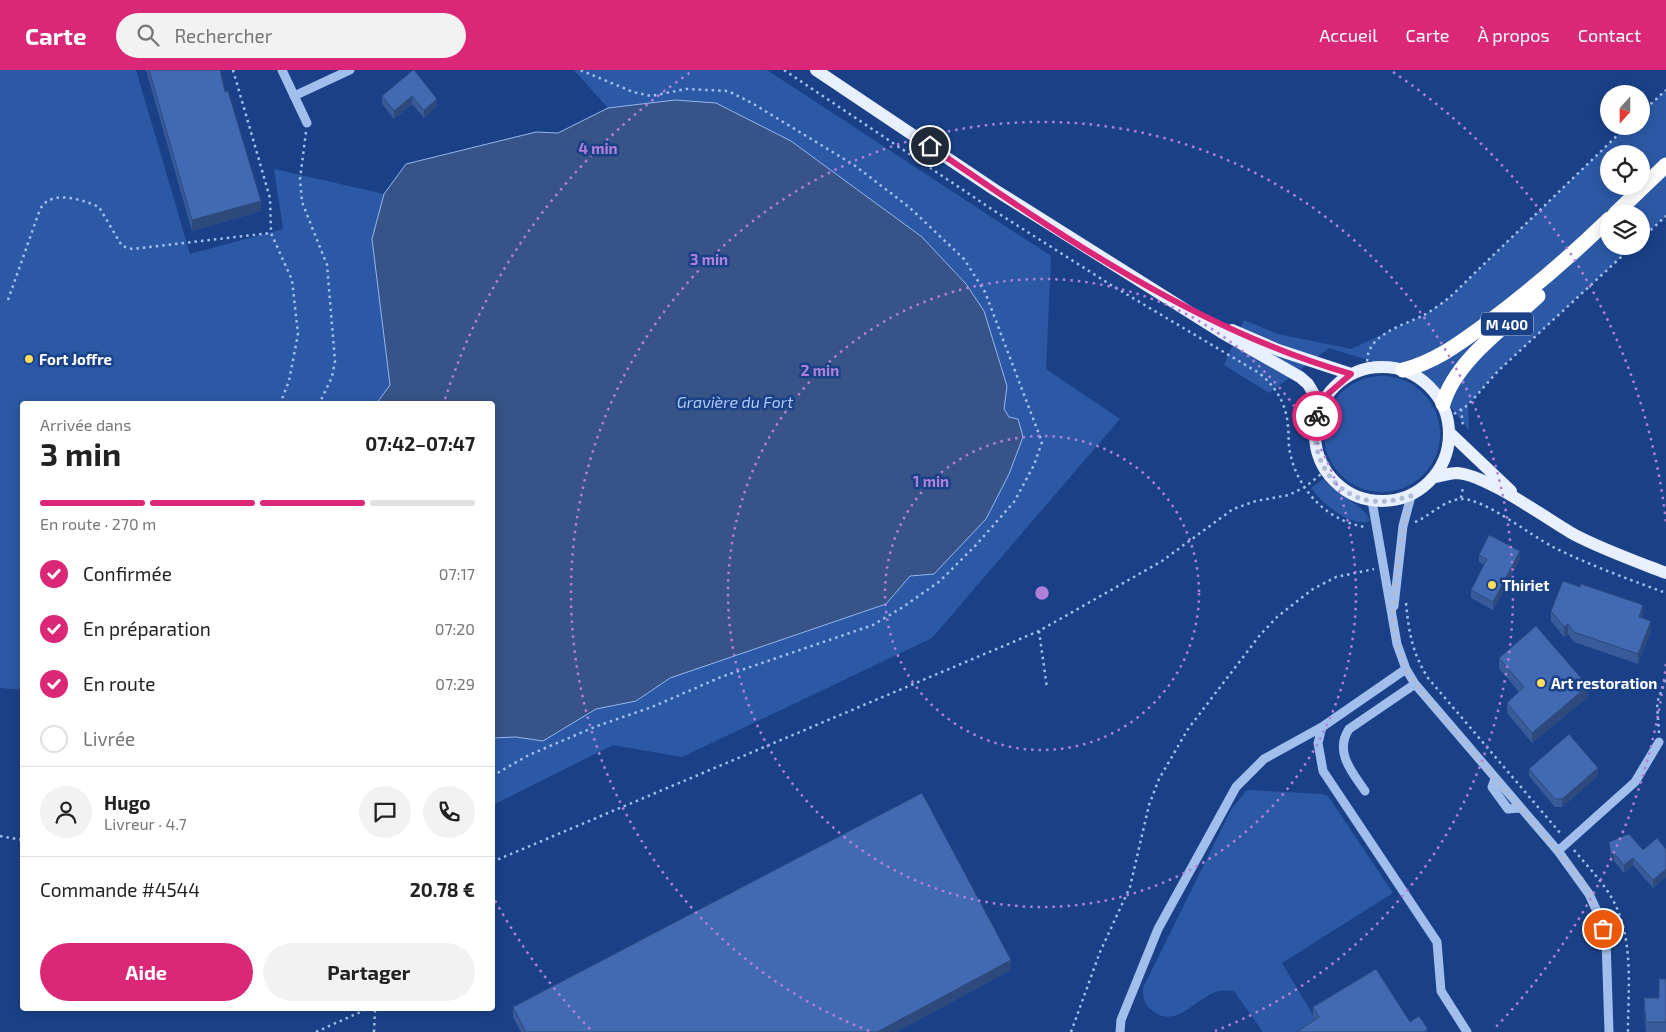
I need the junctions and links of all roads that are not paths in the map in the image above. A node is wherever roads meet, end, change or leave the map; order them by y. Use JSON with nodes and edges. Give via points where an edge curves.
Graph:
{"nodes":[{"id":1,"x":282,"y":70,"type":"edge"},
{"id":2,"x":350,"y":70,"type":"edge"},
{"id":3,"x":816,"y":70,"type":"edge"},
{"id":4,"x":294,"y":96,"type":"junction"},
{"id":5,"x":308,"y":123,"type":"road end"},
{"id":6,"x":1666,"y":165,"type":"edge"},
{"id":7,"x":1666,"y":175,"type":"edge"},
{"id":8,"x":1624,"y":205,"type":"edge"},
{"id":9,"x":1634,"y":205,"type":"edge"},
{"id":10,"x":1600,"y":227,"type":"edge"},
{"id":11,"x":1600,"y":237,"type":"edge"},
{"id":12,"x":1175,"y":302,"type":"junction"},
{"id":13,"x":1402,"y":370,"type":"junction"},
{"id":14,"x":1351,"y":374,"type":"junction"},
{"id":15,"x":1443,"y":404,"type":"junction"},
{"id":16,"x":1321,"y":406,"type":"junction"},
{"id":17,"x":1450,"y":433,"type":"junction"},
{"id":18,"x":1435,"y":477,"type":"junction"},
{"id":19,"x":1411,"y":496,"type":"junction"},
{"id":20,"x":1372,"y":501,"type":"junction"},
{"id":21,"x":1524,"y":504,"type":"junction"},
{"id":22,"x":1666,"y":573,"type":"edge"},
{"id":23,"x":1393,"y":616,"type":"junction"},
{"id":24,"x":1406,"y":669,"type":"junction"},
{"id":25,"x":1415,"y":684,"type":"junction"},
{"id":26,"x":1322,"y":727,"type":"junction"},
{"id":27,"x":1660,"y":742,"type":"road end"},
{"id":28,"x":1365,"y":791,"type":"dead end"},
{"id":29,"x":1558,"y":851,"type":"junction"},
{"id":30,"x":1120,"y":1032,"type":"edge"},
{"id":31,"x":1467,"y":1032,"type":"edge"},
{"id":32,"x":1609,"y":1032,"type":"edge"}],
"edges":[{"from":1,"to":4,"type":"street"},
{"from":2,"to":4,"type":"street"},
{"from":3,"to":12,"type":"main road","via":[[995,190]]},
{"from":4,"to":5,"type":"street"},
{"from":6,"to":8,"type":"highway"},
{"from":7,"to":9,"type":"highway"},
{"from":10,"to":13,"type":"highway","number":"M 400","via":[[1555,269],[1484,326],[1437,358]]},
{"from":11,"to":15,"type":"highway","number":"M 400","via":[[1462,367],[1446,390]]},
{"from":12,"to":14,"type":"main road","via":[[1278,350]]},
{"from":12,"to":16,"type":"main road","via":[[1300,377]]},
{"from":13,"to":14,"type":"main road","via":[[1368,368]]},
{"from":13,"to":15,"type":"main road","via":[[1426,383]]},
{"from":14,"to":16,"type":"main road","via":[[1339,382]]},
{"from":15,"to":17,"type":"main road"},
{"from":16,"to":20,"type":"main road","via":[[1315,432],[1319,459],[1346,491]]},
{"from":17,"to":18,"type":"main road","via":[[1446,456]]},
{"from":17,"to":21,"type":"main road"},
{"from":18,"to":19,"type":"main road"},
{"from":18,"to":21,"type":"main road","via":[[1456,473],[1468,475]]},
{"from":19,"to":20,"type":"main road","via":[[1392,501]]},
{"from":19,"to":23,"type":"street","via":[[1403,526]]},
{"from":20,"to":23,"type":"street"},
{"from":21,"to":22,"type":"main road","via":[[1574,534]]},
{"from":23,"to":24,"type":"street","via":[[1397,644]]},
{"from":24,"to":25,"type":"street"},
{"from":24,"to":26,"type":"street"},
{"from":25,"to":28,"type":"street","via":[[1349,729],[1344,736],[1346,762]]},
{"from":25,"to":29,"type":"street"},
{"from":26,"to":30,"type":"street","via":[[1264,759],[1236,787],[1158,929],[1121,1020]]},
{"from":26,"to":31,"type":"street","via":[[1318,743],[1323,771],[1437,942],[1441,991]]},
{"from":27,"to":29,"type":"street","via":[[1635,782]]},
{"from":29,"to":32,"type":"street","via":[[1581,879],[1601,920],[1608,962]]}]}
